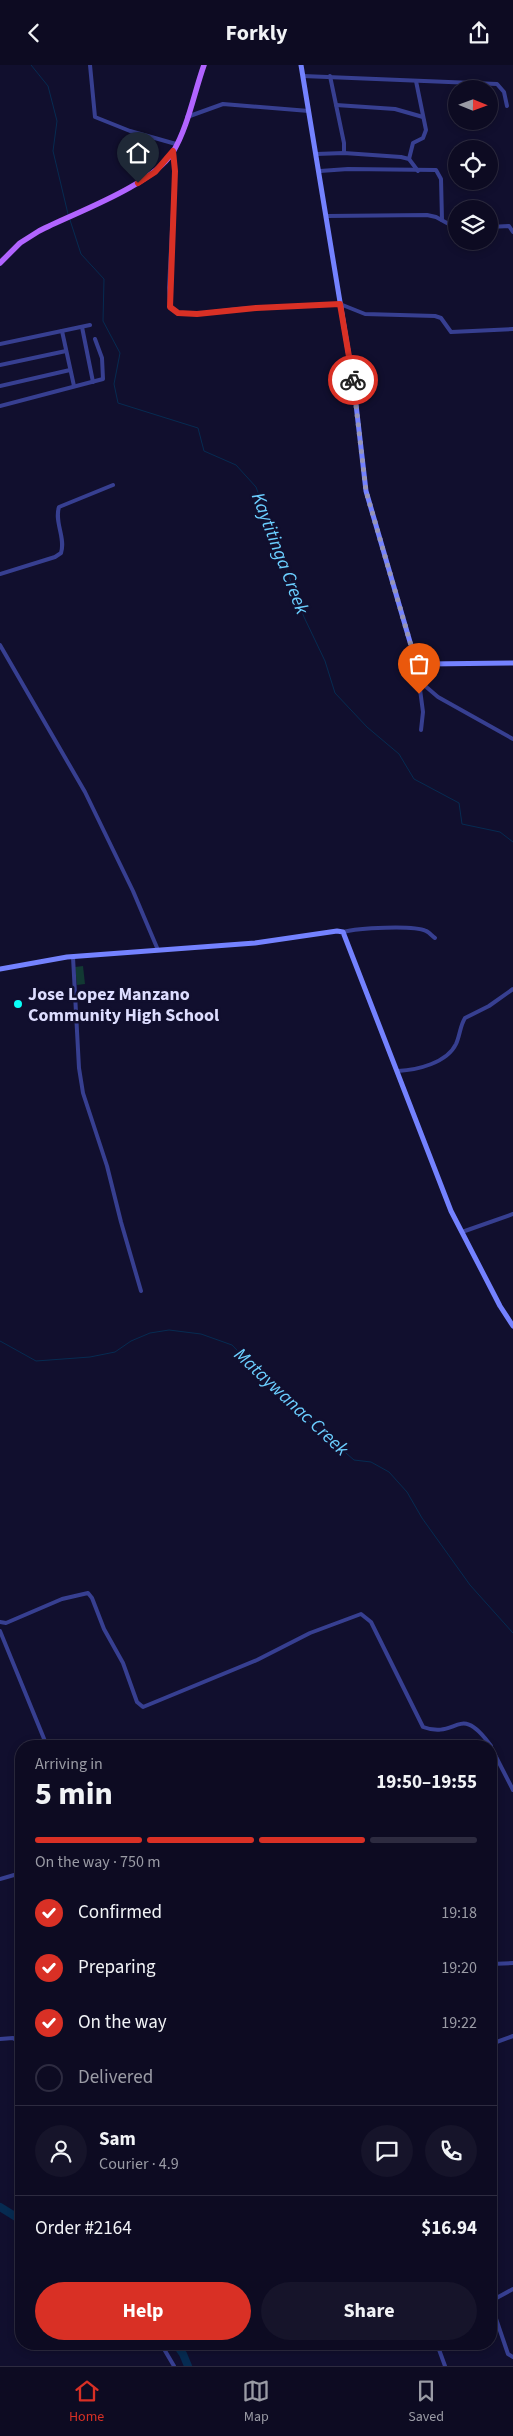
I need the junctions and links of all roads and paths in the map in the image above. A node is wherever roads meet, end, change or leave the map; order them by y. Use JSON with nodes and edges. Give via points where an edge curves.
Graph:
{"nodes":[{"id":1,"x":90,"y":65,"type":"edge"},
{"id":2,"x":204,"y":65,"type":"edge"},
{"id":3,"x":301,"y":65,"type":"edge"},
{"id":4,"x":303,"y":76,"type":"junction"},
{"id":5,"x":330,"y":76,"type":"junction"},
{"id":6,"x":416,"y":81,"type":"junction"},
{"id":7,"x":336,"y":105,"type":"junction"},
{"id":8,"x":507,"y":106,"type":"dead end"},
{"id":9,"x":309,"y":111,"type":"junction"},
{"id":10,"x":187,"y":117,"type":"junction"},
{"id":11,"x":423,"y":117,"type":"junction"},
{"id":12,"x":176,"y":145,"type":"junction"},
{"id":13,"x":173,"y":151,"type":"junction"},
{"id":14,"x":344,"y":153,"type":"junction"},
{"id":15,"x":316,"y":154,"type":"junction"},
{"id":16,"x":408,"y":159,"type":"junction"},
{"id":17,"x":320,"y":171,"type":"junction"},
{"id":18,"x":418,"y":171,"type":"junction"},
{"id":19,"x":326,"y":216,"type":"junction"},
{"id":20,"x":442,"y":220,"type":"junction"},
{"id":21,"x":448,"y":224,"type":"edge"},
{"id":22,"x":498,"y":227,"type":"edge"},
{"id":23,"x":513,"y":233,"type":"edge"},
{"id":24,"x":0,"y":263,"type":"edge"},
{"id":25,"x":340,"y":304,"type":"junction"},
{"id":26,"x":90,"y":325,"type":"dead end"},
{"id":27,"x":82,"y":327,"type":"junction"},
{"id":28,"x":513,"y":329,"type":"edge"},
{"id":29,"x":62,"y":331,"type":"junction"},
{"id":30,"x":95,"y":339,"type":"dead end"},
{"id":31,"x":0,"y":345,"type":"edge"},
{"id":32,"x":66,"y":351,"type":"junction"},
{"id":33,"x":0,"y":365,"type":"edge"},
{"id":34,"x":70,"y":369,"type":"junction"},
{"id":35,"x":93,"y":381,"type":"junction"},
{"id":36,"x":0,"y":386,"type":"edge"},
{"id":37,"x":74,"y":387,"type":"junction"},
{"id":38,"x":0,"y":406,"type":"edge"},
{"id":39,"x":113,"y":485,"type":"dead end"},
{"id":40,"x":0,"y":574,"type":"edge"},
{"id":41,"x":0,"y":645,"type":"edge"},
{"id":42,"x":416,"y":659,"type":"junction"},
{"id":43,"x":513,"y":663,"type":"edge"},
{"id":44,"x":417,"y":679,"type":"junction"},
{"id":45,"x":421,"y":730,"type":"dead end"},
{"id":46,"x":513,"y":739,"type":"edge"},
{"id":47,"x":343,"y":932,"type":"junction"},
{"id":48,"x":435,"y":938,"type":"dead end"},
{"id":49,"x":158,"y":950,"type":"junction"},
{"id":50,"x":73,"y":957,"type":"junction"},
{"id":51,"x":0,"y":969,"type":"edge"},
{"id":52,"x":513,"y":989,"type":"edge"},
{"id":53,"x":398,"y":1071,"type":"junction"},
{"id":54,"x":513,"y":1214,"type":"edge"},
{"id":55,"x":462,"y":1232,"type":"junction"},
{"id":56,"x":141,"y":1291,"type":"dead end"},
{"id":57,"x":513,"y":1326,"type":"edge"},
{"id":58,"x":0,"y":1622,"type":"edge"},
{"id":59,"x":0,"y":1631,"type":"edge"},
{"id":60,"x":45,"y":1740,"type":"edge"},
{"id":61,"x":486,"y":1740,"type":"edge"},
{"id":62,"x":497,"y":1759,"type":"edge"},
{"id":63,"x":513,"y":1790,"type":"edge"},
{"id":64,"x":15,"y":1875,"type":"edge"},
{"id":65,"x":0,"y":1879,"type":"edge"},
{"id":66,"x":513,"y":1963,"type":"edge"},
{"id":67,"x":497,"y":1964,"type":"edge"},
{"id":68,"x":513,"y":2036,"type":"edge"},
{"id":69,"x":0,"y":2039,"type":"edge"},
{"id":70,"x":15,"y":2039,"type":"edge"},
{"id":71,"x":497,"y":2042,"type":"edge"},
{"id":72,"x":513,"y":2289,"type":"edge"},
{"id":73,"x":497,"y":2298,"type":"edge"},
{"id":74,"x":497,"y":2325,"type":"edge"},
{"id":75,"x":165,"y":2350,"type":"edge"},
{"id":76,"x":439,"y":2350,"type":"edge"},
{"id":77,"x":513,"y":2357,"type":"edge"},
{"id":78,"x":174,"y":2366,"type":"edge"},
{"id":79,"x":445,"y":2366,"type":"edge"}],
"edges":[{"from":1,"to":12,"type":"street","via":[[94,113],[98,120]]},
{"from":2,"to":10,"type":"main road"},
{"from":3,"to":4,"type":"street"},
{"from":4,"to":5,"type":"street"},
{"from":4,"to":9,"type":"street"},
{"from":5,"to":6,"type":"street"},
{"from":5,"to":7,"type":"street"},
{"from":6,"to":8,"type":"street","via":[[497,84],[504,91]]},
{"from":6,"to":11,"type":"street"},
{"from":7,"to":11,"type":"street","via":[[395,109]]},
{"from":7,"to":14,"type":"street"},
{"from":9,"to":10,"type":"street","via":[[223,104]]},
{"from":9,"to":15,"type":"street"},
{"from":10,"to":12,"type":"main road"},
{"from":11,"to":16,"type":"street","via":[[425,135],[413,143]]},
{"from":12,"to":13,"type":"main road"},
{"from":13,"to":24,"type":"main road","via":[[155,172],[20,243]]},
{"from":13,"to":25,"type":"street","via":[[170,307],[178,313],[197,314]]},
{"from":14,"to":15,"type":"street"},
{"from":14,"to":16,"type":"street"},
{"from":15,"to":17,"type":"street"},
{"from":16,"to":18,"type":"street"},
{"from":17,"to":18,"type":"street"},
{"from":17,"to":19,"type":"street"},
{"from":18,"to":20,"type":"street","via":[[439,173]]},
{"from":19,"to":20,"type":"street","via":[[427,215]]},
{"from":19,"to":25,"type":"street"},
{"from":20,"to":21,"type":"street"},
{"from":22,"to":23,"type":"street","via":[[510,226]]},
{"from":25,"to":28,"type":"street","via":[[365,314],[435,316],[441,318],[451,332]]},
{"from":25,"to":42,"type":"street","via":[[366,491]]},
{"from":26,"to":27,"type":"street"},
{"from":27,"to":29,"type":"street"},
{"from":27,"to":35,"type":"street"},
{"from":29,"to":31,"type":"street"},
{"from":29,"to":32,"type":"street"},
{"from":30,"to":35,"type":"street","via":[[102,358],[103,379]]},
{"from":32,"to":33,"type":"street"},
{"from":32,"to":34,"type":"street"},
{"from":34,"to":36,"type":"street"},
{"from":34,"to":37,"type":"street"},
{"from":35,"to":37,"type":"street"},
{"from":37,"to":38,"type":"street"},
{"from":39,"to":40,"type":"street","via":[[59,507],[61,553]]},
{"from":41,"to":49,"type":"street","via":[[85,792]]},
{"from":42,"to":43,"type":"street","via":[[427,664]]},
{"from":42,"to":44,"type":"street"},
{"from":44,"to":45,"type":"street","via":[[423,712]]},
{"from":44,"to":46,"type":"street","via":[[438,697]]},
{"from":47,"to":48,"type":"street","via":[[416,928]]},
{"from":47,"to":49,"type":"street"},
{"from":47,"to":53,"type":"street"},
{"from":49,"to":50,"type":"street"},
{"from":50,"to":51,"type":"street"},
{"from":50,"to":56,"type":"street","via":[[83,1093],[107,1166]]},
{"from":52,"to":53,"type":"street","via":[[489,1007],[465,1018],[455,1045],[440,1060]]},
{"from":53,"to":55,"type":"street"},
{"from":54,"to":55,"type":"street"},
{"from":55,"to":57,"type":"street"},
{"from":58,"to":61,"type":"street","via":[[6,1623],[62,1599],[88,1593],[123,1663],[137,1702],[143,1707],[257,1660],[310,1633],[361,1614],[371,1622],[424,1727],[436,1731],[464,1723],[472,1724]]},
{"from":59,"to":60,"type":"street"},
{"from":62,"to":63,"type":"street"},
{"from":64,"to":65,"type":"street"},
{"from":66,"to":67,"type":"street"},
{"from":68,"to":71,"type":"street"},
{"from":69,"to":70,"type":"street"},
{"from":72,"to":73,"type":"street"},
{"from":74,"to":77,"type":"street","via":[[508,2354]]},
{"from":75,"to":78,"type":"street"},
{"from":76,"to":79,"type":"street"}]}
